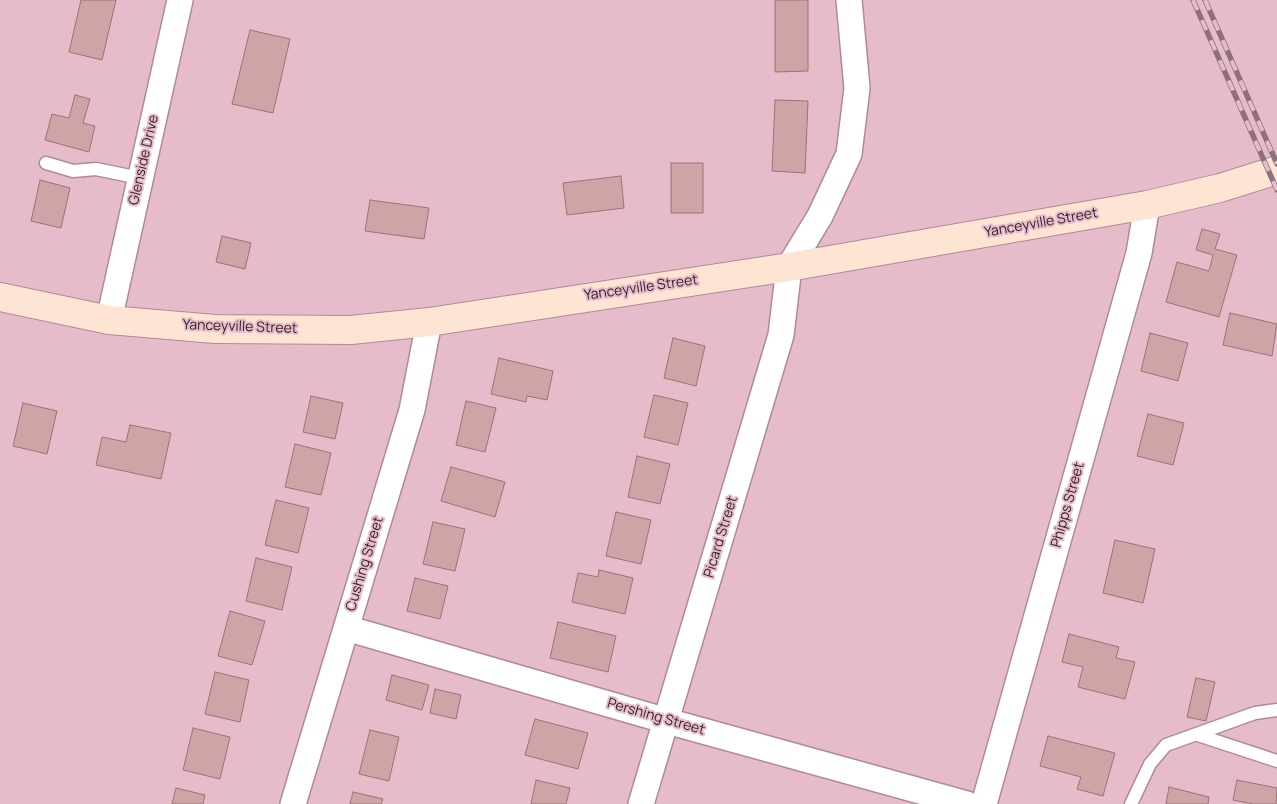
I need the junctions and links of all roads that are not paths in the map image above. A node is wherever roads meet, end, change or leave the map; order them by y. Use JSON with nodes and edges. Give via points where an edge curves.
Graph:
{"nodes":[{"id":1,"x":180,"y":0,"type":"edge"},
{"id":2,"x":849,"y":0,"type":"edge"},
{"id":3,"x":46,"y":163,"type":"dead end"},
{"id":4,"x":1277,"y":170,"type":"edge"},
{"id":5,"x":140,"y":178,"type":"junction"},
{"id":6,"x":1147,"y":205,"type":"junction"},
{"id":7,"x":789,"y":267,"type":"junction"},
{"id":8,"x":0,"y":297,"type":"edge"},
{"id":9,"x":109,"y":320,"type":"junction"},
{"id":10,"x":429,"y":322,"type":"junction"},
{"id":11,"x":346,"y":628,"type":"junction"},
{"id":12,"x":1277,"y":710,"type":"edge"},
{"id":13,"x":667,"y":721,"type":"junction"},
{"id":14,"x":1198,"y":735,"type":"junction"},
{"id":15,"x":1277,"y":761,"type":"edge"},
{"id":16,"x":293,"y":804,"type":"edge"},
{"id":17,"x":641,"y":804,"type":"edge"},
{"id":18,"x":966,"y":804,"type":"edge"},
{"id":19,"x":984,"y":804,"type":"edge"},
{"id":20,"x":1131,"y":804,"type":"edge"}],
"edges":[{"from":1,"to":5,"type":"street","name":"Glenside Drive"},
{"from":2,"to":7,"type":"street","via":[[857,88],[848,154],[820,216]]},
{"from":3,"to":5,"type":"lane","via":[[73,170],[96,169]]},
{"from":4,"to":6,"type":"main road","name":"Yanceyville Street","via":[[1220,188]]},
{"from":5,"to":9,"type":"street","name":"Glenside Drive"},
{"from":6,"to":7,"type":"main road","name":"Yanceyville Street"},
{"from":6,"to":19,"type":"street","name":"Phipps Street","via":[[1139,253]]},
{"from":7,"to":10,"type":"main road","name":"Yanceyville Street"},
{"from":7,"to":13,"type":"street","name":"Picard Street","via":[[781,335]]},
{"from":8,"to":9,"type":"main road","name":"Yanceyville Street"},
{"from":9,"to":10,"type":"main road","name":"Yanceyville Street","via":[[215,329],[341,330]]},
{"from":10,"to":11,"type":"street","name":"Cushing Street","via":[[412,410]]},
{"from":11,"to":13,"type":"street","name":"Pershing Street"},
{"from":11,"to":16,"type":"street","name":"Cushing Street"},
{"from":12,"to":14,"type":"lane","via":[[1255,713]]},
{"from":13,"to":17,"type":"street","name":"Picard Street"},
{"from":13,"to":18,"type":"street","name":"Pershing Street"},
{"from":14,"to":15,"type":"lane"},
{"from":14,"to":20,"type":"lane","via":[[1166,745],[1150,764]]}]}
